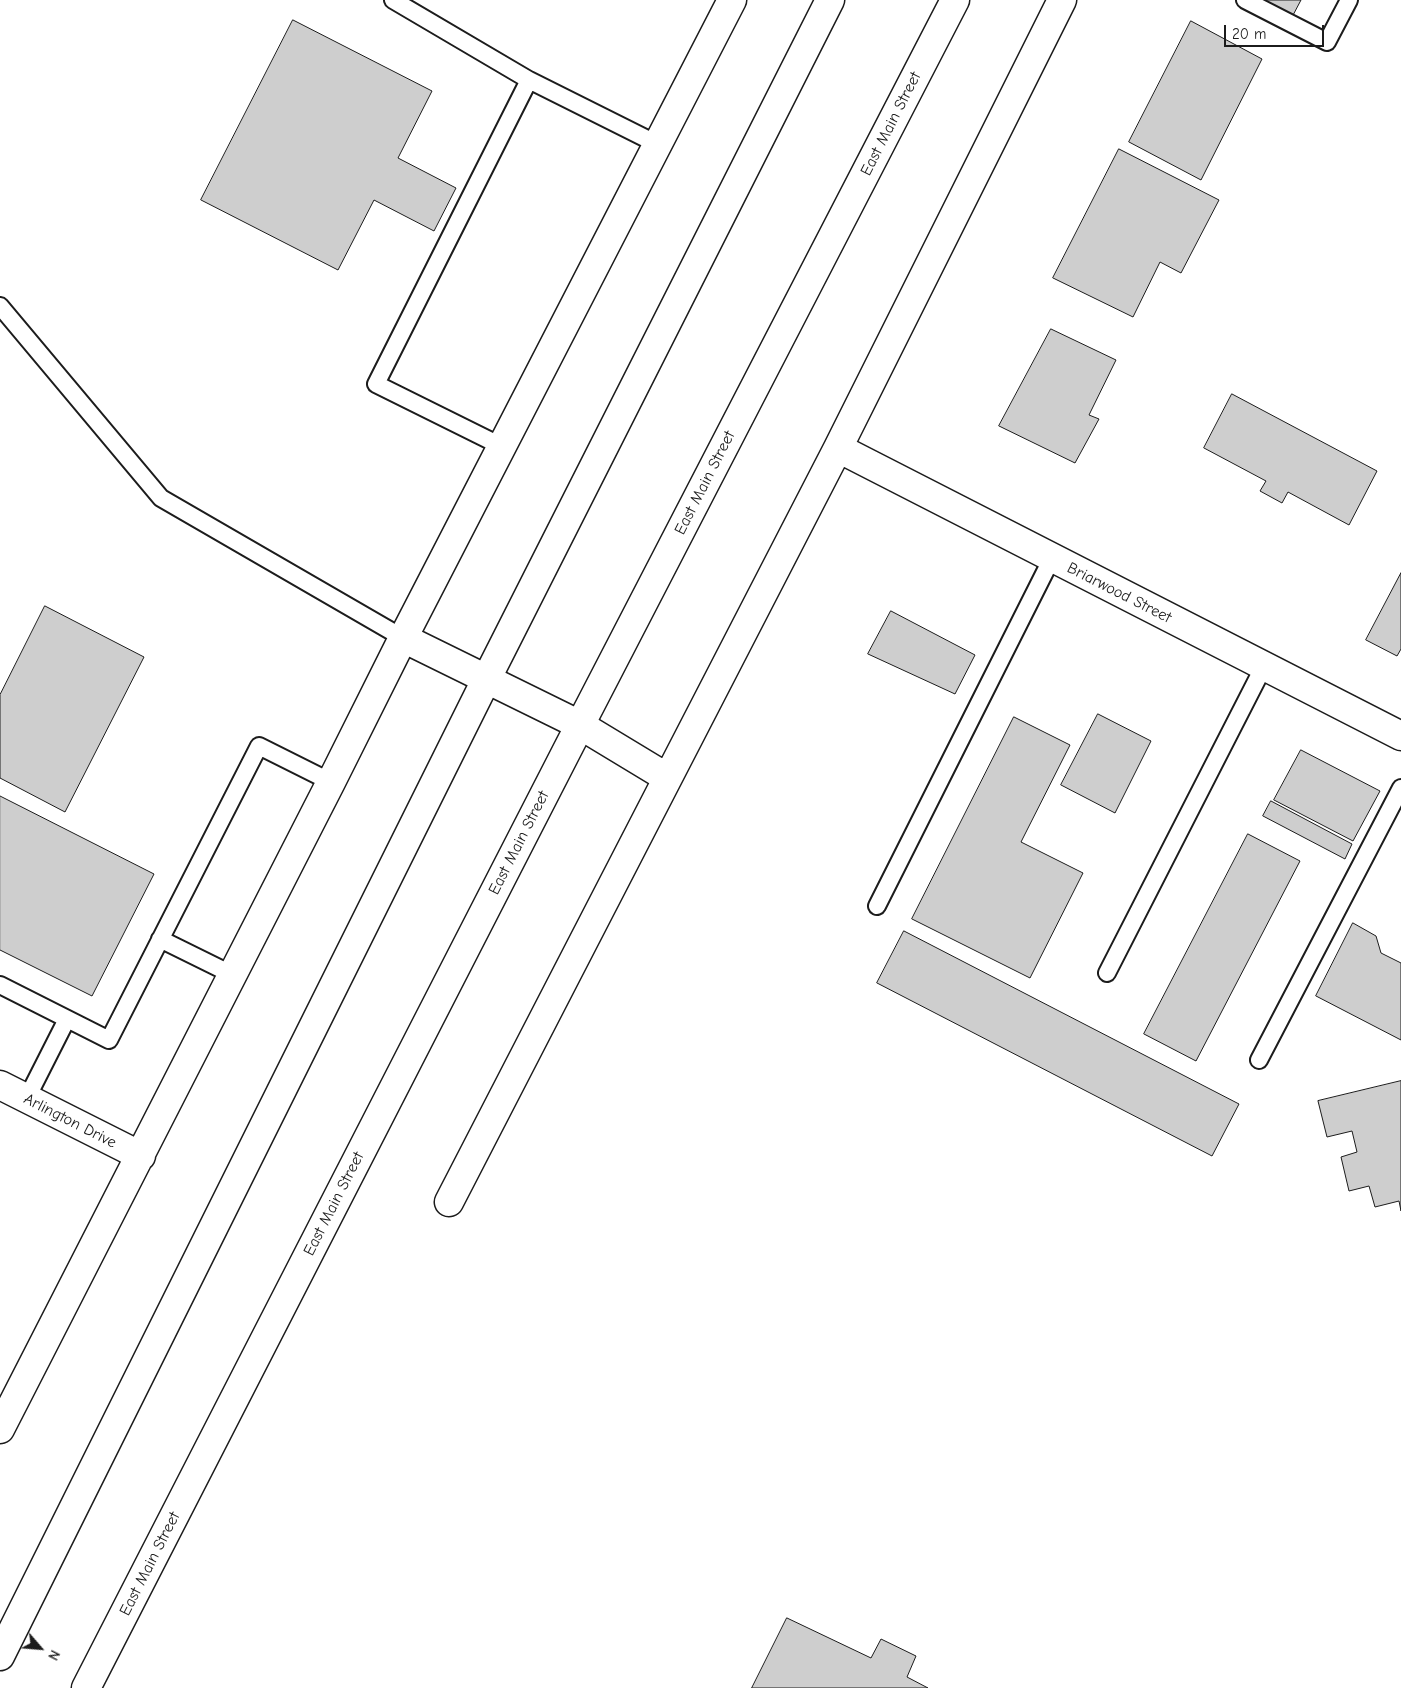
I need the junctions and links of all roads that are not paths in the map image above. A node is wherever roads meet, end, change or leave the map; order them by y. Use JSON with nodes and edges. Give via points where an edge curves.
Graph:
{"nodes":[{"id":1,"x":394,"y":0,"type":"edge"},
{"id":2,"x":732,"y":0,"type":"edge"},
{"id":3,"x":830,"y":0,"type":"edge"},
{"id":4,"x":955,"y":0,"type":"edge"},
{"id":5,"x":1062,"y":0,"type":"edge"},
{"id":6,"x":1245,"y":0,"type":"edge"},
{"id":7,"x":1349,"y":0,"type":"edge"},
{"id":8,"x":530,"y":80,"type":"junction"},
{"id":9,"x":659,"y":144,"type":"junction"},
{"id":10,"x":0,"y":306,"type":"edge"},
{"id":11,"x":501,"y":446,"type":"junction"},
{"id":12,"x":838,"y":448,"type":"junction"},
{"id":13,"x":1052,"y":558,"type":"junction"},
{"id":14,"x":402,"y":638,"type":"junction"},
{"id":15,"x":1264,"y":666,"type":"junction"},
{"id":16,"x":486,"y":678,"type":"junction"},
{"id":17,"x":580,"y":725,"type":"junction"},
{"id":18,"x":1401,"y":736,"type":"edge"},
{"id":19,"x":666,"y":777,"type":"junction"},
{"id":20,"x":332,"y":782,"type":"junction"},
{"id":21,"x":1401,"y":788,"type":"edge"},
{"id":22,"x":877,"y":906,"type":"dead end"},
{"id":23,"x":160,"y":939,"type":"junction"},
{"id":24,"x":1107,"y":973,"type":"dead end"},
{"id":25,"x":233,"y":975,"type":"junction"},
{"id":26,"x":0,"y":985,"type":"edge"},
{"id":27,"x":68,"y":1019,"type":"junction"},
{"id":28,"x":1258,"y":1060,"type":"dead end"},
{"id":29,"x":0,"y":1085,"type":"edge"},
{"id":30,"x":26,"y":1098,"type":"junction"},
{"id":31,"x":141,"y":1156,"type":"junction"},
{"id":32,"x":448,"y":1202,"type":"dead end"},
{"id":33,"x":0,"y":1429,"type":"edge"},
{"id":34,"x":0,"y":1656,"type":"edge"},
{"id":35,"x":86,"y":1688,"type":"edge"}],
"edges":[{"from":1,"to":8,"type":"lane"},
{"from":2,"to":9,"type":"main road"},
{"from":3,"to":16,"type":"main road"},
{"from":4,"to":17,"type":"main road","name":"East Main Street"},
{"from":5,"to":12,"type":"main road"},
{"from":6,"to":7,"type":"lane","via":[[1327,42]]},
{"from":8,"to":9,"type":"lane"},
{"from":8,"to":11,"type":"lane","via":[[376,384]]},
{"from":9,"to":11,"type":"main road"},
{"from":10,"to":14,"type":"lane","via":[[161,498]]},
{"from":11,"to":14,"type":"main road"},
{"from":12,"to":13,"type":"main road","name":"Briarwood Street"},
{"from":12,"to":19,"type":"main road"},
{"from":13,"to":15,"type":"main road","name":"Briarwood Street"},
{"from":13,"to":22,"type":"lane"},
{"from":14,"to":16,"type":"main road"},
{"from":14,"to":20,"type":"main road"},
{"from":15,"to":18,"type":"main road","name":"Briarwood Street"},
{"from":15,"to":24,"type":"lane"},
{"from":16,"to":17,"type":"main road"},
{"from":16,"to":34,"type":"main road"},
{"from":17,"to":19,"type":"main road"},
{"from":17,"to":35,"type":"main road","name":"East Main Street"},
{"from":19,"to":32,"type":"main road"},
{"from":20,"to":23,"type":"lane","via":[[259,746]]},
{"from":20,"to":25,"type":"main road"},
{"from":21,"to":28,"type":"lane"},
{"from":23,"to":25,"type":"lane"},
{"from":23,"to":27,"type":"lane","via":[[109,1040]]},
{"from":25,"to":31,"type":"main road"},
{"from":26,"to":27,"type":"lane"},
{"from":27,"to":30,"type":"lane"},
{"from":29,"to":30,"type":"main road","name":"Arlington Drive"},
{"from":30,"to":31,"type":"main road","name":"Arlington Drive"},
{"from":31,"to":33,"type":"main road"}]}
